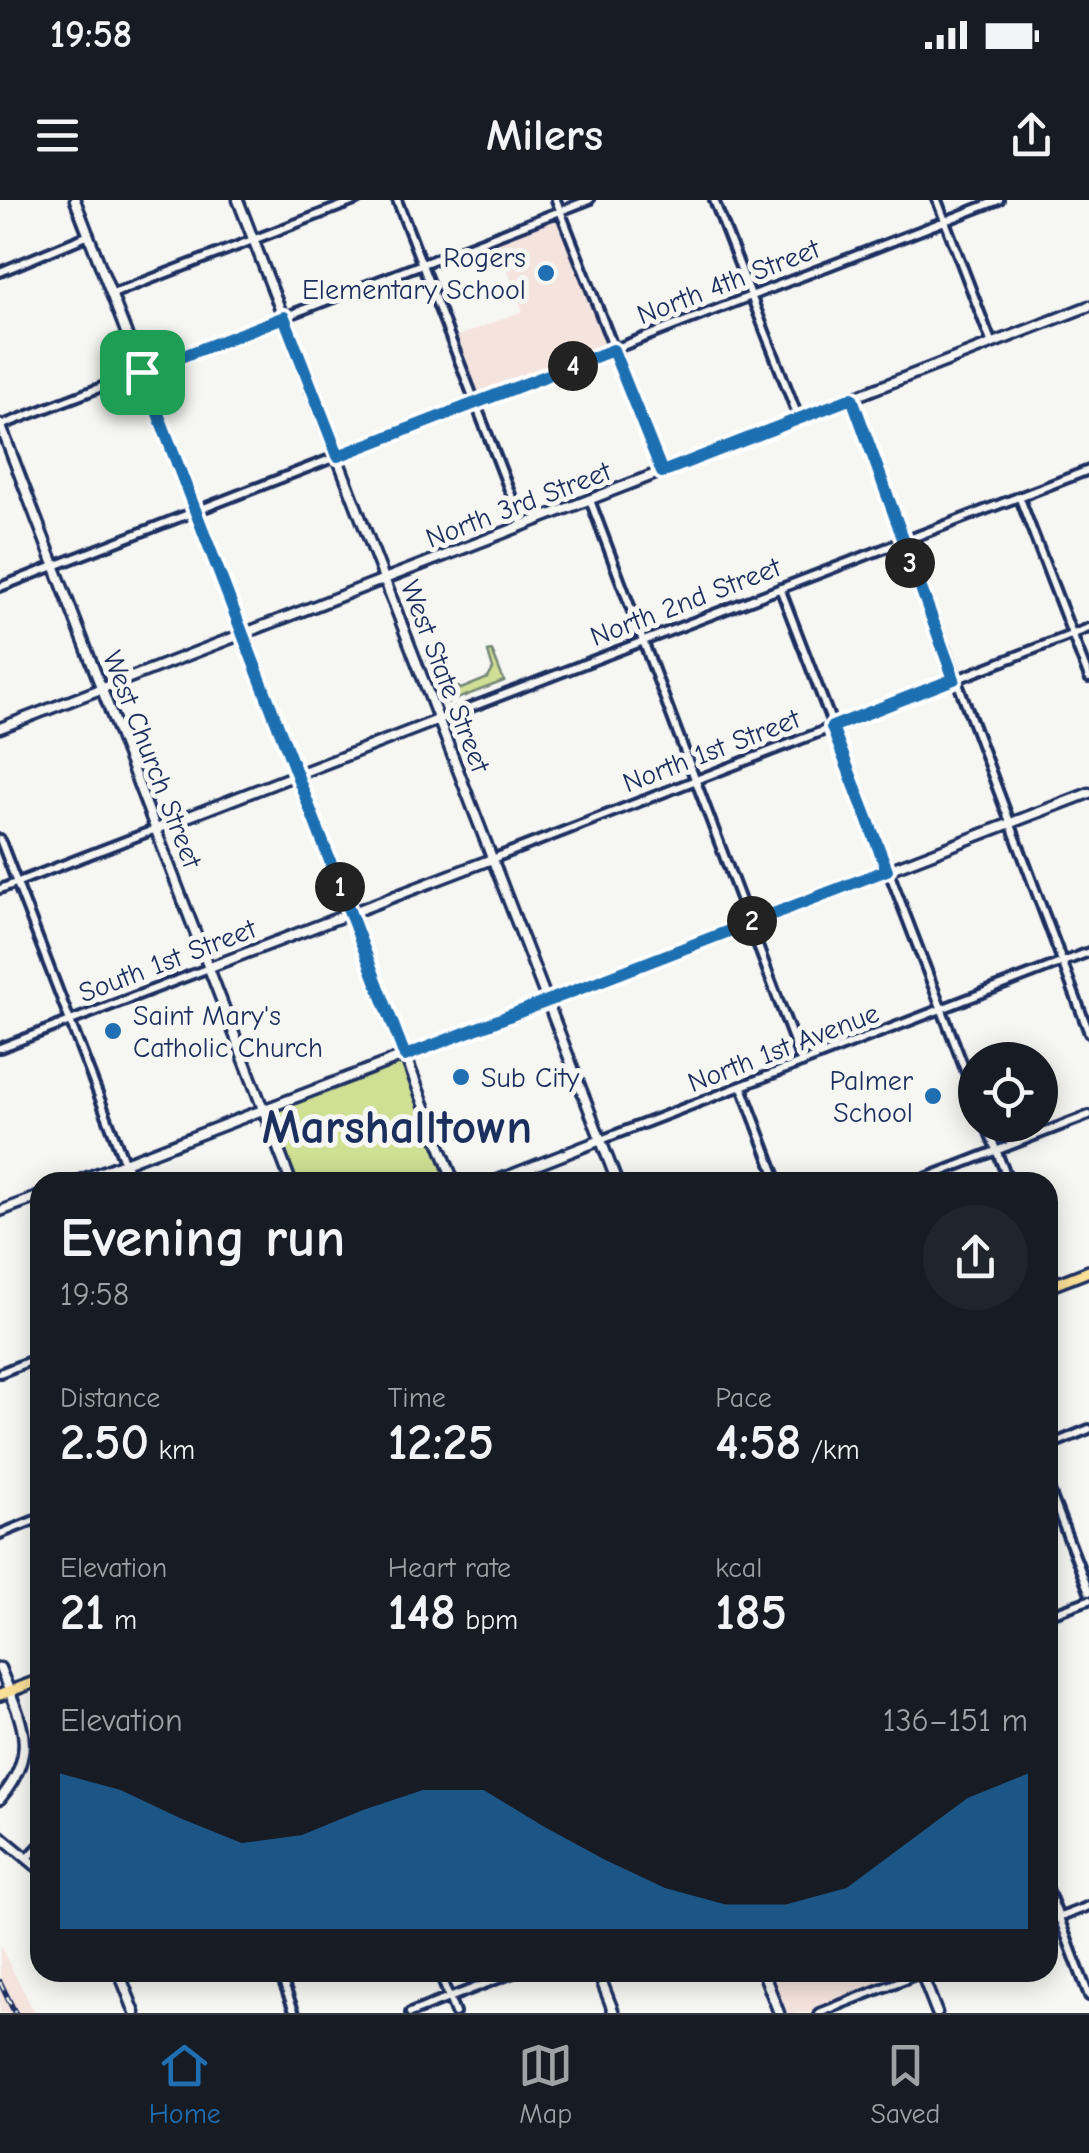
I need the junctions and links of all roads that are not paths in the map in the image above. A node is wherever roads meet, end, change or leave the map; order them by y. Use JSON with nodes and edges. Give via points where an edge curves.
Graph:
{"nodes":[{"id":1,"x":76,"y":200,"type":"edge"},
{"id":2,"x":238,"y":200,"type":"edge"},
{"id":3,"x":357,"y":200,"type":"edge"},
{"id":4,"x":398,"y":200,"type":"edge"},
{"id":5,"x":556,"y":200,"type":"edge"},
{"id":6,"x":588,"y":200,"type":"edge"},
{"id":7,"x":714,"y":200,"type":"edge"},
{"id":8,"x":938,"y":200,"type":"edge"},
{"id":9,"x":999,"y":200,"type":"edge"},
{"id":10,"x":560,"y":211,"type":"junction"},
{"id":11,"x":945,"y":220,"type":"junction"},
{"id":12,"x":89,"y":235,"type":"junction"},
{"id":13,"x":253,"y":240,"type":"junction"},
{"id":14,"x":422,"y":264,"type":"junction"},
{"id":15,"x":0,"y":272,"type":"edge"},
{"id":16,"x":112,"y":294,"type":"junction"},
{"id":17,"x":751,"y":295,"type":"junction"},
{"id":18,"x":1089,"y":306,"type":"edge"},
{"id":19,"x":284,"y":317,"type":"junction"},
{"id":20,"x":992,"y":344,"type":"junction"},
{"id":21,"x":613,"y":350,"type":"junction"},
{"id":22,"x":142,"y":372,"type":"junction"},
{"id":23,"x":852,"y":398,"type":"junction"},
{"id":24,"x":476,"y":404,"type":"junction"},
{"id":25,"x":799,"y":419,"type":"junction"},
{"id":26,"x":0,"y":426,"type":"edge"},
{"id":27,"x":338,"y":456,"type":"junction"},
{"id":28,"x":1089,"y":470,"type":"edge"},
{"id":29,"x":662,"y":472,"type":"junction"},
{"id":30,"x":1019,"y":496,"type":"junction"},
{"id":31,"x":590,"y":500,"type":"junction"},
{"id":32,"x":195,"y":512,"type":"junction"},
{"id":33,"x":523,"y":526,"type":"junction"},
{"id":34,"x":902,"y":542,"type":"junction"},
{"id":35,"x":54,"y":566,"type":"junction"},
{"id":36,"x":384,"y":580,"type":"junction"},
{"id":37,"x":0,"y":587,"type":"edge"},
{"id":38,"x":780,"y":588,"type":"junction"},
{"id":39,"x":1089,"y":628,"type":"edge"},
{"id":40,"x":243,"y":634,"type":"junction"},
{"id":41,"x":1072,"y":635,"type":"junction"},
{"id":42,"x":642,"y":641,"type":"junction"},
{"id":43,"x":1089,"y":678,"type":"edge"},
{"id":44,"x":954,"y":679,"type":"junction"},
{"id":45,"x":101,"y":689,"type":"junction"},
{"id":46,"x":438,"y":720,"type":"junction"},
{"id":47,"x":832,"y":727,"type":"junction"},
{"id":48,"x":0,"y":728,"type":"edge"},
{"id":49,"x":297,"y":775,"type":"junction"},
{"id":50,"x":694,"y":781,"type":"junction"},
{"id":51,"x":1089,"y":793,"type":"edge"},
{"id":52,"x":1009,"y":823,"type":"junction"},
{"id":53,"x":156,"y":829,"type":"junction"},
{"id":54,"x":0,"y":839,"type":"edge"},
{"id":55,"x":492,"y":859,"type":"junction"},
{"id":56,"x":887,"y":870,"type":"junction"},
{"id":57,"x":17,"y":882,"type":"junction"},
{"id":58,"x":0,"y":889,"type":"edge"},
{"id":59,"x":350,"y":913,"type":"junction"},
{"id":60,"x":747,"y":924,"type":"junction"},
{"id":61,"x":1089,"y":952,"type":"edge"},
{"id":62,"x":1063,"y":962,"type":"junction"},
{"id":63,"x":210,"y":967,"type":"junction"},
{"id":64,"x":547,"y":1000,"type":"junction"},
{"id":65,"x":942,"y":1010,"type":"junction"},
{"id":66,"x":70,"y":1021,"type":"junction"},
{"id":67,"x":1089,"y":1033,"type":"edge"},
{"id":68,"x":0,"y":1048,"type":"edge"},
{"id":69,"x":958,"y":1052,"type":"edge"},
{"id":70,"x":405,"y":1056,"type":"junction"},
{"id":71,"x":802,"y":1063,"type":"junction"},
{"id":72,"x":742,"y":1087,"type":"junction"},
{"id":73,"x":263,"y":1110,"type":"junction"},
{"id":74,"x":1089,"y":1115,"type":"edge"},
{"id":75,"x":601,"y":1140,"type":"junction"},
{"id":76,"x":993,"y":1142,"type":"edge"},
{"id":77,"x":996,"y":1150,"type":"junction"},
{"id":78,"x":125,"y":1164,"type":"junction"},
{"id":79,"x":103,"y":1172,"type":"edge"},
{"id":80,"x":128,"y":1172,"type":"edge"},
{"id":81,"x":287,"y":1172,"type":"edge"},
{"id":82,"x":450,"y":1172,"type":"edge"},
{"id":83,"x":518,"y":1172,"type":"edge"},
{"id":84,"x":613,"y":1172,"type":"edge"},
{"id":85,"x":774,"y":1172,"type":"edge"},
{"id":86,"x":940,"y":1172,"type":"edge"},
{"id":87,"x":1005,"y":1172,"type":"edge"},
{"id":88,"x":30,"y":1200,"type":"edge"},
{"id":89,"x":0,"y":1211,"type":"edge"},
{"id":90,"x":1089,"y":1270,"type":"edge"},
{"id":91,"x":1058,"y":1281,"type":"edge"},
{"id":92,"x":30,"y":1363,"type":"edge"},
{"id":93,"x":0,"y":1372,"type":"edge"},
{"id":94,"x":1089,"y":1429,"type":"edge"},
{"id":95,"x":1058,"y":1442,"type":"edge"},
{"id":96,"x":1058,"y":1510,"type":"edge"},
{"id":97,"x":30,"y":1522,"type":"edge"},
{"id":98,"x":0,"y":1534,"type":"edge"},
{"id":99,"x":1086,"y":1576,"type":"edge"},
{"id":100,"x":1089,"y":1596,"type":"edge"},
{"id":101,"x":1058,"y":1610,"type":"edge"},
{"id":102,"x":0,"y":1668,"type":"edge"},
{"id":103,"x":30,"y":1684,"type":"edge"},
{"id":104,"x":5,"y":1694,"type":"edge"},
{"id":105,"x":0,"y":1799,"type":"edge"},
{"id":106,"x":0,"y":1836,"type":"edge"},
{"id":107,"x":30,"y":1857,"type":"edge"},
{"id":108,"x":28,"y":1859,"type":"joint"},
{"id":109,"x":1089,"y":1906,"type":"edge"},
{"id":110,"x":1059,"y":1918,"type":"joint"},
{"id":111,"x":123,"y":1982,"type":"edge"},
{"id":112,"x":283,"y":1982,"type":"edge"},
{"id":113,"x":443,"y":1982,"type":"edge"},
{"id":114,"x":490,"y":1982,"type":"edge"},
{"id":115,"x":602,"y":1982,"type":"edge"},
{"id":116,"x":767,"y":1982,"type":"edge"},
{"id":117,"x":899,"y":1982,"type":"edge"},
{"id":118,"x":926,"y":1982,"type":"edge"},
{"id":119,"x":1089,"y":1996,"type":"edge"},
{"id":120,"x":449,"y":1998,"type":"junction"},
{"id":121,"x":135,"y":2013,"type":"edge"},
{"id":122,"x":294,"y":2013,"type":"edge"},
{"id":123,"x":410,"y":2013,"type":"edge"},
{"id":124,"x":455,"y":2013,"type":"edge"},
{"id":125,"x":614,"y":2013,"type":"edge"},
{"id":126,"x":779,"y":2013,"type":"edge"},
{"id":127,"x":819,"y":2013,"type":"edge"},
{"id":128,"x":938,"y":2013,"type":"edge"}],
"edges":[{"from":1,"to":12,"type":"street"},
{"from":2,"to":13,"type":"street","name":"West State Street"},
{"from":3,"to":13,"type":"street"},
{"from":4,"to":14,"type":"street"},
{"from":5,"to":10,"type":"street"},
{"from":6,"to":10,"type":"street"},
{"from":7,"to":17,"type":"street"},
{"from":8,"to":11,"type":"street"},
{"from":9,"to":11,"type":"street","name":"North 4th Street"},
{"from":10,"to":14,"type":"street"},
{"from":10,"to":21,"type":"street"},
{"from":11,"to":17,"type":"street","name":"North 4th Street"},
{"from":11,"to":20,"type":"street"},
{"from":12,"to":15,"type":"street"},
{"from":12,"to":16,"type":"street"},
{"from":13,"to":16,"type":"street"},
{"from":13,"to":19,"type":"street","name":"West State Street"},
{"from":14,"to":19,"type":"street"},
{"from":14,"to":24,"type":"street"},
{"from":16,"to":22,"type":"street"},
{"from":17,"to":21,"type":"street","name":"North 4th Street"},
{"from":17,"to":25,"type":"street"},
{"from":18,"to":20,"type":"street","name":"North 3rd Street"},
{"from":19,"to":22,"type":"street"},
{"from":19,"to":27,"type":"street","name":"West State Street"},
{"from":20,"to":23,"type":"street","name":"North 3rd Street"},
{"from":21,"to":24,"type":"street","name":"North 4th Street"},
{"from":21,"to":29,"type":"street"},
{"from":22,"to":26,"type":"street"},
{"from":22,"to":32,"type":"street"},
{"from":23,"to":25,"type":"street","name":"North 3rd Street"},
{"from":23,"to":34,"type":"street"},
{"from":24,"to":27,"type":"street","name":"North 4th Street"},
{"from":24,"to":33,"type":"street"},
{"from":25,"to":29,"type":"street","name":"North 3rd Street"},
{"from":26,"to":35,"type":"street","name":"West Church Street"},
{"from":27,"to":32,"type":"street","name":"North 4th Street"},
{"from":27,"to":36,"type":"street","name":"West State Street"},
{"from":28,"to":30,"type":"street","name":"North 2nd Street"},
{"from":29,"to":31,"type":"street","name":"North 3rd Street"},
{"from":30,"to":34,"type":"street","name":"North 2nd Street"},
{"from":30,"to":41,"type":"street"},
{"from":31,"to":33,"type":"street","name":"North 3rd Street"},
{"from":31,"to":42,"type":"street"},
{"from":32,"to":35,"type":"street","name":"North 4th Street"},
{"from":32,"to":40,"type":"street"},
{"from":33,"to":36,"type":"street","name":"North 3rd Street"},
{"from":34,"to":38,"type":"street","name":"North 2nd Street"},
{"from":34,"to":44,"type":"street"},
{"from":35,"to":37,"type":"street","name":"North 4th Street"},
{"from":35,"to":45,"type":"street","name":"West Church Street"},
{"from":36,"to":40,"type":"street","name":"North 3rd Street"},
{"from":36,"to":46,"type":"street","name":"West State Street"},
{"from":38,"to":42,"type":"street","name":"North 2nd Street"},
{"from":38,"to":47,"type":"street"},
{"from":39,"to":41,"type":"street","name":"North 1st Street"},
{"from":40,"to":45,"type":"street","name":"North 3rd Street"},
{"from":40,"to":49,"type":"street"},
{"from":41,"to":43,"type":"street"},
{"from":41,"to":44,"type":"street","name":"North 1st Street"},
{"from":42,"to":46,"type":"street","name":"North 2nd Street"},
{"from":42,"to":50,"type":"street"},
{"from":44,"to":47,"type":"street","name":"North 1st Street"},
{"from":44,"to":52,"type":"street"},
{"from":45,"to":48,"type":"street","name":"North 3rd Street"},
{"from":45,"to":53,"type":"street","name":"West Church Street"},
{"from":46,"to":49,"type":"street","name":"North 2nd Street"},
{"from":46,"to":55,"type":"street","name":"West State Street"},
{"from":47,"to":50,"type":"street","name":"North 1st Street"},
{"from":47,"to":56,"type":"street"},
{"from":49,"to":53,"type":"street","name":"North 2nd Street"},
{"from":49,"to":59,"type":"street"},
{"from":50,"to":55,"type":"street","name":"North 1st Street"},
{"from":50,"to":60,"type":"street"},
{"from":51,"to":52,"type":"street"},
{"from":52,"to":56,"type":"street"},
{"from":52,"to":62,"type":"street"},
{"from":53,"to":57,"type":"street"},
{"from":53,"to":63,"type":"street","name":"West Church Street"},
{"from":54,"to":57,"type":"street"},
{"from":55,"to":59,"type":"street","name":"North 1st Street"},
{"from":55,"to":64,"type":"street","name":"West State Street"},
{"from":56,"to":60,"type":"street"},
{"from":56,"to":65,"type":"street"},
{"from":57,"to":58,"type":"street"},
{"from":57,"to":66,"type":"street"},
{"from":59,"to":63,"type":"street","name":"South 1st Street"},
{"from":59,"to":70,"type":"street"},
{"from":60,"to":64,"type":"street"},
{"from":60,"to":71,"type":"street"},
{"from":61,"to":62,"type":"street","name":"North 1st Avenue"},
{"from":62,"to":65,"type":"street","name":"North 1st Avenue"},
{"from":62,"to":67,"type":"street"},
{"from":63,"to":66,"type":"street","name":"South 1st Street"},
{"from":63,"to":73,"type":"street","name":"West Church Street"},
{"from":64,"to":70,"type":"street"},
{"from":64,"to":75,"type":"street","name":"West State Street"},
{"from":65,"to":69,"type":"street"},
{"from":65,"to":71,"type":"street","name":"North 1st Avenue"},
{"from":66,"to":68,"type":"street","name":"South 1st Street"},
{"from":66,"to":78,"type":"street"},
{"from":70,"to":73,"type":"street"},
{"from":70,"to":82,"type":"street"},
{"from":71,"to":72,"type":"street","name":"North 1st Avenue"},
{"from":72,"to":75,"type":"street","name":"North 1st Avenue"},
{"from":72,"to":85,"type":"street"},
{"from":73,"to":78,"type":"street"},
{"from":73,"to":81,"type":"street","name":"West Church Street"},
{"from":74,"to":77,"type":"street"},
{"from":75,"to":83,"type":"street","name":"North 1st Avenue"},
{"from":75,"to":84,"type":"street","name":"West State Street"},
{"from":76,"to":77,"type":"street"},
{"from":77,"to":86,"type":"street"},
{"from":77,"to":87,"type":"street"},
{"from":78,"to":79,"type":"street"},
{"from":78,"to":80,"type":"street"},
{"from":88,"to":89,"type":"street"},
{"from":90,"to":91,"type":"main road"},
{"from":92,"to":93,"type":"street"},
{"from":94,"to":95,"type":"street"},
{"from":96,"to":99,"type":"street"},
{"from":97,"to":98,"type":"street"},
{"from":99,"to":100,"type":"street"},
{"from":100,"to":101,"type":"street"},
{"from":102,"to":104,"type":"street"},
{"from":103,"to":104,"type":"main road"},
{"from":104,"to":105,"type":"street","via":[[26,1750],[19,1775]]},
{"from":106,"to":108,"type":"street"},
{"from":107,"to":108,"type":"street"},
{"from":109,"to":110,"type":"street"},
{"from":110,"to":119,"type":"street"},
{"from":111,"to":121,"type":"street"},
{"from":112,"to":122,"type":"street"},
{"from":113,"to":120,"type":"street"},
{"from":114,"to":120,"type":"street"},
{"from":115,"to":125,"type":"street"},
{"from":116,"to":126,"type":"street"},
{"from":117,"to":127,"type":"street"},
{"from":118,"to":128,"type":"street"},
{"from":120,"to":123,"type":"street"},
{"from":120,"to":124,"type":"street"}]}
